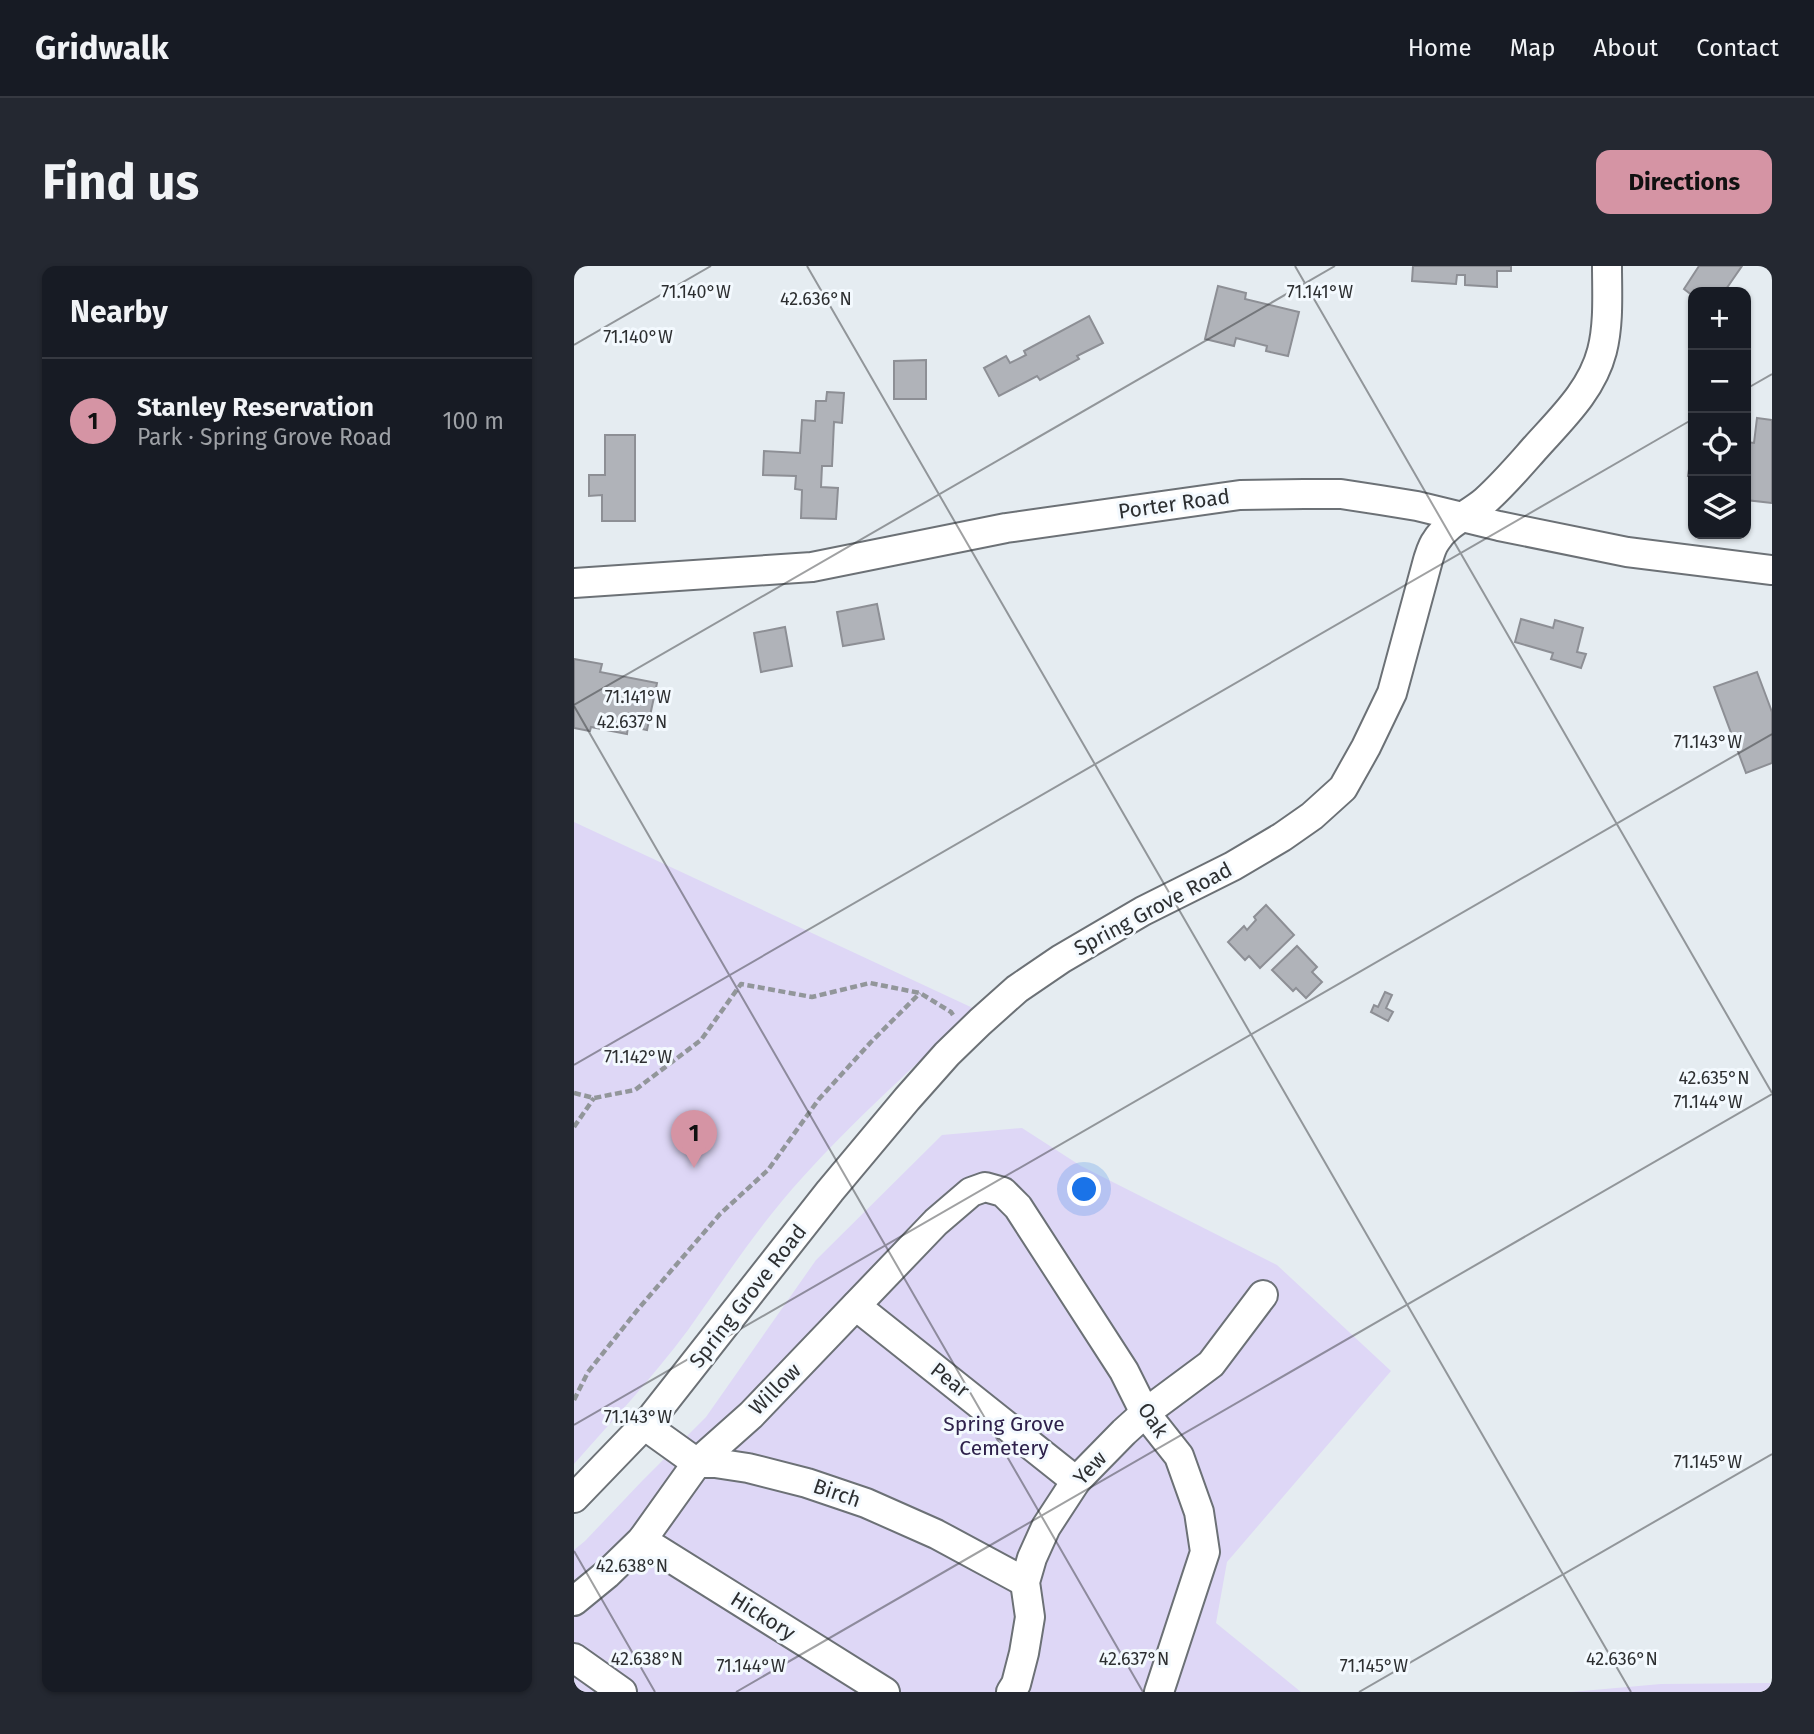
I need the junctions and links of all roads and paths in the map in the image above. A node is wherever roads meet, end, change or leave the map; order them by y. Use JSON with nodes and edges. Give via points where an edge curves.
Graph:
{"nodes":[{"id":1,"x":1607,"y":266,"type":"edge"},
{"id":2,"x":1465,"y":517,"type":"junction"},
{"id":3,"x":1772,"y":569,"type":"edge"},
{"id":4,"x":574,"y":583,"type":"edge"},
{"id":5,"x":920,"y":993,"type":"junction"},
{"id":6,"x":964,"y":1038,"type":"junction"},
{"id":7,"x":574,"y":1093,"type":"edge"},
{"id":8,"x":594,"y":1098,"type":"junction"},
{"id":9,"x":574,"y":1126,"type":"edge"},
{"id":10,"x":985,"y":1188,"type":"joint"},
{"id":11,"x":1263,"y":1295,"type":"dead end"},
{"id":12,"x":856,"y":1306,"type":"junction"},
{"id":13,"x":574,"y":1400,"type":"edge"},
{"id":14,"x":1145,"y":1413,"type":"junction"},
{"id":15,"x":644,"y":1425,"type":"junction"},
{"id":16,"x":696,"y":1462,"type":"junction"},
{"id":17,"x":1076,"y":1481,"type":"junction"},
{"id":18,"x":574,"y":1498,"type":"edge"},
{"id":19,"x":642,"y":1540,"type":"junction"},
{"id":20,"x":1025,"y":1582,"type":"junction"},
{"id":21,"x":574,"y":1601,"type":"edge"},
{"id":22,"x":574,"y":1658,"type":"edge"},
{"id":23,"x":622,"y":1692,"type":"edge"},
{"id":24,"x":885,"y":1692,"type":"edge"},
{"id":25,"x":1011,"y":1692,"type":"edge"},
{"id":26,"x":1159,"y":1692,"type":"edge"}],
"edges":[{"from":1,"to":2,"type":"street","name":"Spring Grove Road","via":[[1603,349],[1592,377],[1518,467]]},
{"from":2,"to":3,"type":"street","name":"Porter Road","via":[[1627,552]]},
{"from":2,"to":4,"type":"street","name":"Porter Road","via":[[1341,494],[1240,495],[1006,528],[812,567]]},
{"from":2,"to":6,"type":"street","name":"Spring Grove Road","via":[[1434,542],[1392,693],[1343,788],[1312,816],[1233,866],[1061,959],[1017,989]]},
{"from":5,"to":6,"type":"path","via":[[951,1012]]},
{"from":5,"to":8,"type":"path","via":[[870,983],[813,997],[741,984],[701,1041],[635,1090]]},
{"from":5,"to":13,"type":"path","via":[[819,1099],[768,1170],[720,1214],[639,1308],[588,1372]]},
{"from":6,"to":15,"type":"street","name":"Spring Grove Road","via":[[830,1191]]},
{"from":7,"to":8,"type":"path"},
{"from":8,"to":9,"type":"path"},
{"from":10,"to":12,"type":"street","name":"Willow","via":[[971,1192],[936,1222]]},
{"from":10,"to":14,"type":"street","name":"Oak","via":[[1003,1192],[1018,1207],[1124,1371]]},
{"from":11,"to":14,"type":"street","name":"Yew","via":[[1211,1364]]},
{"from":12,"to":16,"type":"street","name":"Willow","via":[[751,1415]]},
{"from":12,"to":17,"type":"street","name":"Pear"},
{"from":14,"to":17,"type":"street","name":"Yew"},
{"from":14,"to":26,"type":"street","name":"Oak","via":[[1179,1456],[1199,1513],[1205,1552]]},
{"from":15,"to":16,"type":"street","name":"Birch"},
{"from":15,"to":18,"type":"street","name":"Spring Grove Road"},
{"from":16,"to":19,"type":"street","name":"Willow"},
{"from":16,"to":20,"type":"street","name":"Birch","via":[[748,1468],[866,1503]]},
{"from":17,"to":20,"type":"street","name":"Yew","via":[[1046,1527]]},
{"from":19,"to":21,"type":"street","name":"Willow"},
{"from":19,"to":24,"type":"street","name":"Hickory"},
{"from":20,"to":25,"type":"street","name":"Yew","via":[[1030,1616]]},
{"from":22,"to":23,"type":"street"}]}
